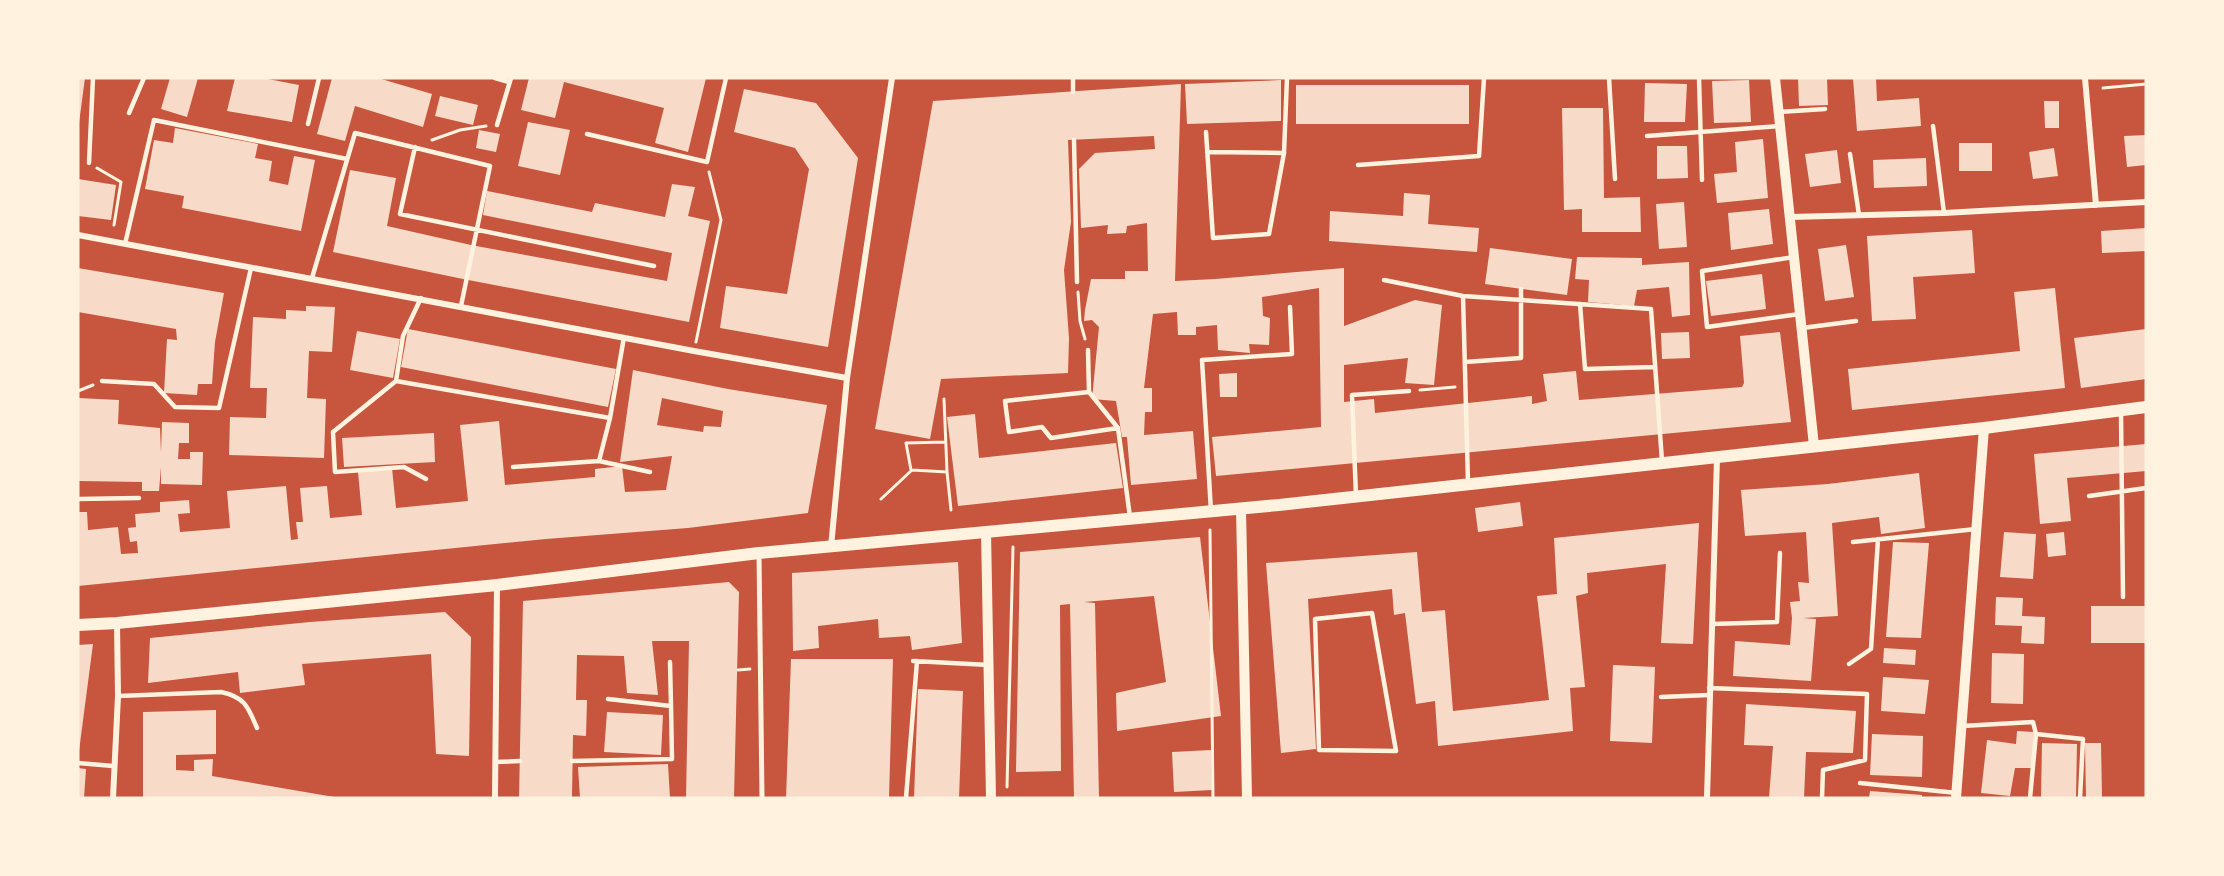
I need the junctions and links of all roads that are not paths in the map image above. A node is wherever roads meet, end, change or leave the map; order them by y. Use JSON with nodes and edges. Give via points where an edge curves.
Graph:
{"nodes":[{"id":1,"x":93,"y":78,"type":"edge"},
{"id":2,"x":144,"y":78,"type":"edge"},
{"id":3,"x":319,"y":78,"type":"edge"},
{"id":4,"x":495,"y":78,"type":"edge"},
{"id":5,"x":726,"y":78,"type":"edge"},
{"id":6,"x":892,"y":78,"type":"edge"},
{"id":7,"x":1072,"y":78,"type":"edge"},
{"id":8,"x":1287,"y":78,"type":"edge"},
{"id":9,"x":1484,"y":78,"type":"edge"},
{"id":10,"x":1609,"y":78,"type":"edge"},
{"id":11,"x":1698,"y":78,"type":"edge"},
{"id":12,"x":1775,"y":78,"type":"edge"},
{"id":13,"x":2085,"y":78,"type":"edge"},
{"id":14,"x":510,"y":80,"type":"edge"},
{"id":15,"x":1073,"y":92,"type":"dead end"},
{"id":16,"x":1826,"y":109,"type":"dead end"},
{"id":17,"x":1779,"y":112,"type":"junction"},
{"id":18,"x":129,"y":113,"type":"dead end"},
{"id":19,"x":308,"y":124,"type":"dead end"},
{"id":20,"x":497,"y":125,"type":"road end"},
{"id":21,"x":1780,"y":126,"type":"junction"},
{"id":22,"x":1933,"y":126,"type":"dead end"},
{"id":23,"x":1206,"y":132,"type":"dead end"},
{"id":24,"x":1701,"y":132,"type":"junction"},
{"id":25,"x":587,"y":134,"type":"dead end"},
{"id":26,"x":1647,"y":136,"type":"dead end"},
{"id":27,"x":1074,"y":140,"type":"dead end"},
{"id":28,"x":415,"y":147,"type":"junction"},
{"id":29,"x":1208,"y":152,"type":"junction"},
{"id":30,"x":1284,"y":153,"type":"junction"},
{"id":31,"x":1850,"y":154,"type":"dead end"},
{"id":32,"x":347,"y":159,"type":"junction"},
{"id":33,"x":89,"y":163,"type":"road end"},
{"id":34,"x":1358,"y":165,"type":"dead end"},
{"id":35,"x":1615,"y":179,"type":"dead end"},
{"id":36,"x":1702,"y":180,"type":"dead end"},
{"id":37,"x":2146,"y":202,"type":"edge"},
{"id":38,"x":2096,"y":205,"type":"junction"},
{"id":39,"x":1944,"y":213,"type":"junction"},
{"id":40,"x":1859,"y":215,"type":"junction"},
{"id":41,"x":1790,"y":217,"type":"junction"},
{"id":42,"x":477,"y":231,"type":"junction"},
{"id":43,"x":78,"y":235,"type":"edge"},
{"id":44,"x":125,"y":244,"type":"junction"},
{"id":45,"x":1794,"y":257,"type":"junction"},
{"id":46,"x":654,"y":266,"type":"dead end"},
{"id":47,"x":251,"y":268,"type":"junction"},
{"id":48,"x":312,"y":278,"type":"junction"},
{"id":49,"x":1384,"y":280,"type":"dead end"},
{"id":50,"x":1077,"y":282,"type":"road end"},
{"id":51,"x":1521,"y":289,"type":"dead end"},
{"id":52,"x":1462,"y":296,"type":"junction"},
{"id":53,"x":421,"y":298,"type":"junction"},
{"id":54,"x":1522,"y":301,"type":"junction"},
{"id":55,"x":1580,"y":304,"type":"junction"},
{"id":56,"x":461,"y":306,"type":"junction"},
{"id":57,"x":1290,"y":307,"type":"dead end"},
{"id":58,"x":1800,"y":314,"type":"junction"},
{"id":59,"x":1856,"y":321,"type":"dead end"},
{"id":60,"x":1802,"y":328,"type":"junction"},
{"id":61,"x":624,"y":337,"type":"junction"},
{"id":62,"x":1088,"y":350,"type":"road end"},
{"id":63,"x":1465,"y":362,"type":"junction"},
{"id":64,"x":1655,"y":367,"type":"junction"},
{"id":65,"x":847,"y":378,"type":"junction"},
{"id":66,"x":102,"y":381,"type":"road end"},
{"id":67,"x":396,"y":381,"type":"junction"},
{"id":68,"x":1409,"y":391,"type":"road end"},
{"id":69,"x":1089,"y":392,"type":"junction"},
{"id":70,"x":2146,"y":407,"type":"edge"},
{"id":71,"x":2121,"y":410,"type":"junction"},
{"id":72,"x":610,"y":418,"type":"junction"},
{"id":73,"x":1118,"y":428,"type":"junction"},
{"id":74,"x":1984,"y":428,"type":"junction"},
{"id":75,"x":1814,"y":446,"type":"junction"},
{"id":76,"x":1717,"y":457,"type":"junction"},
{"id":77,"x":599,"y":461,"type":"junction"},
{"id":78,"x":1662,"y":464,"type":"junction"},
{"id":79,"x":513,"y":467,"type":"dead end"},
{"id":80,"x":650,"y":472,"type":"dead end"},
{"id":81,"x":426,"y":479,"type":"dead end"},
{"id":82,"x":1468,"y":483,"type":"junction"},
{"id":83,"x":2146,"y":488,"type":"edge"},
{"id":84,"x":1356,"y":496,"type":"junction"},
{"id":85,"x":2089,"y":496,"type":"dead end"},
{"id":86,"x":139,"y":498,"type":"dead end"},
{"id":87,"x":78,"y":499,"type":"edge"},
{"id":88,"x":1241,"y":509,"type":"junction"},
{"id":89,"x":1211,"y":511,"type":"junction"},
{"id":90,"x":1130,"y":520,"type":"junction"},
{"id":91,"x":1976,"y":530,"type":"junction"},
{"id":92,"x":986,"y":532,"type":"junction"},
{"id":93,"x":1878,"y":540,"type":"junction"},
{"id":94,"x":1853,"y":542,"type":"dead end"},
{"id":95,"x":831,"y":548,"type":"junction"},
{"id":96,"x":759,"y":553,"type":"junction"},
{"id":97,"x":1780,"y":553,"type":"dead end"},
{"id":98,"x":497,"y":585,"type":"junction"},
{"id":99,"x":2123,"y":597,"type":"dead end"},
{"id":100,"x":117,"y":623,"type":"junction"},
{"id":101,"x":1712,"y":624,"type":"junction"},
{"id":102,"x":78,"y":625,"type":"edge"},
{"id":103,"x":670,"y":662,"type":"dead end"},
{"id":104,"x":1848,"y":664,"type":"dead end"},
{"id":105,"x":988,"y":665,"type":"junction"},
{"id":106,"x":1709,"y":692,"type":"junction"},
{"id":107,"x":118,"y":696,"type":"junction"},
{"id":108,"x":1661,"y":697,"type":"dead end"},
{"id":109,"x":608,"y":699,"type":"dead end"},
{"id":110,"x":671,"y":705,"type":"junction"},
{"id":111,"x":1962,"y":726,"type":"junction"},
{"id":112,"x":258,"y":728,"type":"dead end"},
{"id":113,"x":2036,"y":734,"type":"junction"},
{"id":114,"x":1396,"y":751,"type":"joint"},
{"id":115,"x":520,"y":761,"type":"dead end"},
{"id":116,"x":572,"y":761,"type":"dead end"},
{"id":117,"x":495,"y":762,"type":"junction"},
{"id":118,"x":78,"y":763,"type":"edge"},
{"id":119,"x":113,"y":766,"type":"junction"},
{"id":120,"x":1860,"y":783,"type":"dead end"},
{"id":121,"x":1956,"y":796,"type":"edge"},
{"id":122,"x":112,"y":798,"type":"edge"},
{"id":123,"x":495,"y":798,"type":"edge"},
{"id":124,"x":762,"y":798,"type":"edge"},
{"id":125,"x":906,"y":798,"type":"edge"},
{"id":126,"x":991,"y":798,"type":"edge"},
{"id":127,"x":1247,"y":798,"type":"edge"},
{"id":128,"x":1707,"y":798,"type":"edge"},
{"id":129,"x":1822,"y":798,"type":"edge"},
{"id":130,"x":2030,"y":798,"type":"edge"},
{"id":131,"x":2080,"y":798,"type":"edge"}],
"edges":[{"from":1,"to":33,"type":"lane"},
{"from":2,"to":18,"type":"lane"},
{"from":3,"to":19,"type":"lane"},
{"from":4,"to":14,"type":"lane"},
{"from":5,"to":25,"type":"lane","via":[[706,162]]},
{"from":6,"to":65,"type":"street"},
{"from":7,"to":15,"type":"lane"},
{"from":8,"to":30,"type":"lane"},
{"from":9,"to":34,"type":"lane","via":[[1479,156]]},
{"from":10,"to":35,"type":"lane"},
{"from":11,"to":24,"type":"lane"},
{"from":12,"to":17,"type":"street"},
{"from":13,"to":38,"type":"street"},
{"from":14,"to":20,"type":"lane"},
{"from":16,"to":17,"type":"lane"},
{"from":17,"to":21,"type":"street"},
{"from":21,"to":24,"type":"lane"},
{"from":21,"to":41,"type":"street"},
{"from":22,"to":39,"type":"lane"},
{"from":23,"to":29,"type":"lane"},
{"from":24,"to":26,"type":"lane"},
{"from":24,"to":36,"type":"lane"},
{"from":27,"to":50,"type":"lane"},
{"from":28,"to":32,"type":"lane","via":[[355,132]]},
{"from":28,"to":42,"type":"lane","via":[[490,166]]},
{"from":28,"to":42,"type":"lane","via":[[400,214]]},
{"from":29,"to":30,"type":"lane"},
{"from":29,"to":30,"type":"lane","via":[[1213,238],[1269,234]]},
{"from":31,"to":40,"type":"lane"},
{"from":32,"to":44,"type":"lane","via":[[154,120]]},
{"from":32,"to":48,"type":"lane"},
{"from":37,"to":38,"type":"street"},
{"from":38,"to":39,"type":"street"},
{"from":39,"to":40,"type":"street"},
{"from":40,"to":41,"type":"street"},
{"from":41,"to":45,"type":"street"},
{"from":42,"to":46,"type":"lane"},
{"from":42,"to":56,"type":"lane"},
{"from":43,"to":44,"type":"street"},
{"from":44,"to":47,"type":"street"},
{"from":45,"to":58,"type":"street"},
{"from":45,"to":58,"type":"lane","via":[[1702,271],[1707,327]]},
{"from":47,"to":48,"type":"street"},
{"from":47,"to":66,"type":"lane","via":[[219,408],[176,407],[154,384]]},
{"from":48,"to":53,"type":"street"},
{"from":49,"to":52,"type":"lane"},
{"from":51,"to":54,"type":"lane"},
{"from":52,"to":54,"type":"lane"},
{"from":52,"to":63,"type":"lane"},
{"from":53,"to":56,"type":"street"},
{"from":53,"to":67,"type":"lane","via":[[403,336]]},
{"from":54,"to":55,"type":"lane"},
{"from":54,"to":63,"type":"lane","via":[[1521,358]]},
{"from":55,"to":64,"type":"lane","via":[[1651,309]]},
{"from":55,"to":64,"type":"lane","via":[[1585,369]]},
{"from":56,"to":61,"type":"street"},
{"from":57,"to":89,"type":"lane","via":[[1292,354],[1202,360]]},
{"from":58,"to":60,"type":"street"},
{"from":59,"to":60,"type":"lane"},
{"from":60,"to":75,"type":"street"},
{"from":61,"to":65,"type":"street"},
{"from":61,"to":72,"type":"lane"},
{"from":62,"to":69,"type":"lane"},
{"from":63,"to":82,"type":"lane"},
{"from":64,"to":78,"type":"lane"},
{"from":65,"to":95,"type":"street"},
{"from":67,"to":72,"type":"lane"},
{"from":67,"to":81,"type":"lane","via":[[333,432],[335,472],[404,467]]},
{"from":68,"to":84,"type":"lane","via":[[1352,395]]},
{"from":69,"to":73,"type":"lane"},
{"from":69,"to":73,"type":"lane","via":[[1005,401],[1009,432],[1042,427],[1051,438]]},
{"from":70,"to":71,"type":"main road"},
{"from":71,"to":74,"type":"main road"},
{"from":71,"to":99,"type":"lane"},
{"from":72,"to":77,"type":"lane"},
{"from":73,"to":90,"type":"lane"},
{"from":74,"to":75,"type":"main road"},
{"from":74,"to":91,"type":"street"},
{"from":75,"to":76,"type":"main road"},
{"from":76,"to":78,"type":"main road"},
{"from":76,"to":101,"type":"street"},
{"from":77,"to":79,"type":"lane"},
{"from":77,"to":80,"type":"lane"},
{"from":78,"to":82,"type":"main road"},
{"from":82,"to":84,"type":"main road"},
{"from":83,"to":85,"type":"lane"},
{"from":84,"to":88,"type":"main road"},
{"from":86,"to":87,"type":"lane"},
{"from":88,"to":89,"type":"main road"},
{"from":88,"to":127,"type":"street"},
{"from":89,"to":90,"type":"main road"},
{"from":90,"to":92,"type":"main road"},
{"from":91,"to":93,"type":"lane"},
{"from":91,"to":111,"type":"street"},
{"from":92,"to":95,"type":"main road"},
{"from":92,"to":105,"type":"street"},
{"from":93,"to":94,"type":"lane"},
{"from":93,"to":104,"type":"lane","via":[[1871,649]]},
{"from":95,"to":96,"type":"main road"},
{"from":96,"to":98,"type":"main road"},
{"from":96,"to":124,"type":"street"},
{"from":97,"to":101,"type":"lane","via":[[1778,622]]},
{"from":98,"to":100,"type":"main road"},
{"from":98,"to":117,"type":"street"},
{"from":100,"to":102,"type":"main road"},
{"from":100,"to":107,"type":"street"},
{"from":101,"to":106,"type":"street"},
{"from":103,"to":110,"type":"lane"},
{"from":105,"to":125,"type":"lane","via":[[915,661]]},
{"from":105,"to":126,"type":"street"},
{"from":106,"to":108,"type":"lane"},
{"from":106,"to":128,"type":"street"},
{"from":106,"to":129,"type":"lane","via":[[1867,694],[1865,760],[1823,770]]},
{"from":107,"to":112,"type":"lane","via":[[221,692],[240,698]]},
{"from":107,"to":119,"type":"street"},
{"from":109,"to":110,"type":"lane"},
{"from":110,"to":116,"type":"lane","via":[[672,759]]},
{"from":111,"to":113,"type":"lane","via":[[2033,722]]},
{"from":111,"to":121,"type":"street"},
{"from":113,"to":130,"type":"lane"},
{"from":113,"to":131,"type":"lane","via":[[2083,738]]},
{"from":114,"to":114,"type":"lane","via":[[1372,613],[1315,619],[1319,750]]},
{"from":115,"to":117,"type":"lane"},
{"from":117,"to":123,"type":"street"},
{"from":118,"to":119,"type":"lane"},
{"from":119,"to":122,"type":"street"},
{"from":120,"to":121,"type":"lane"}]}
